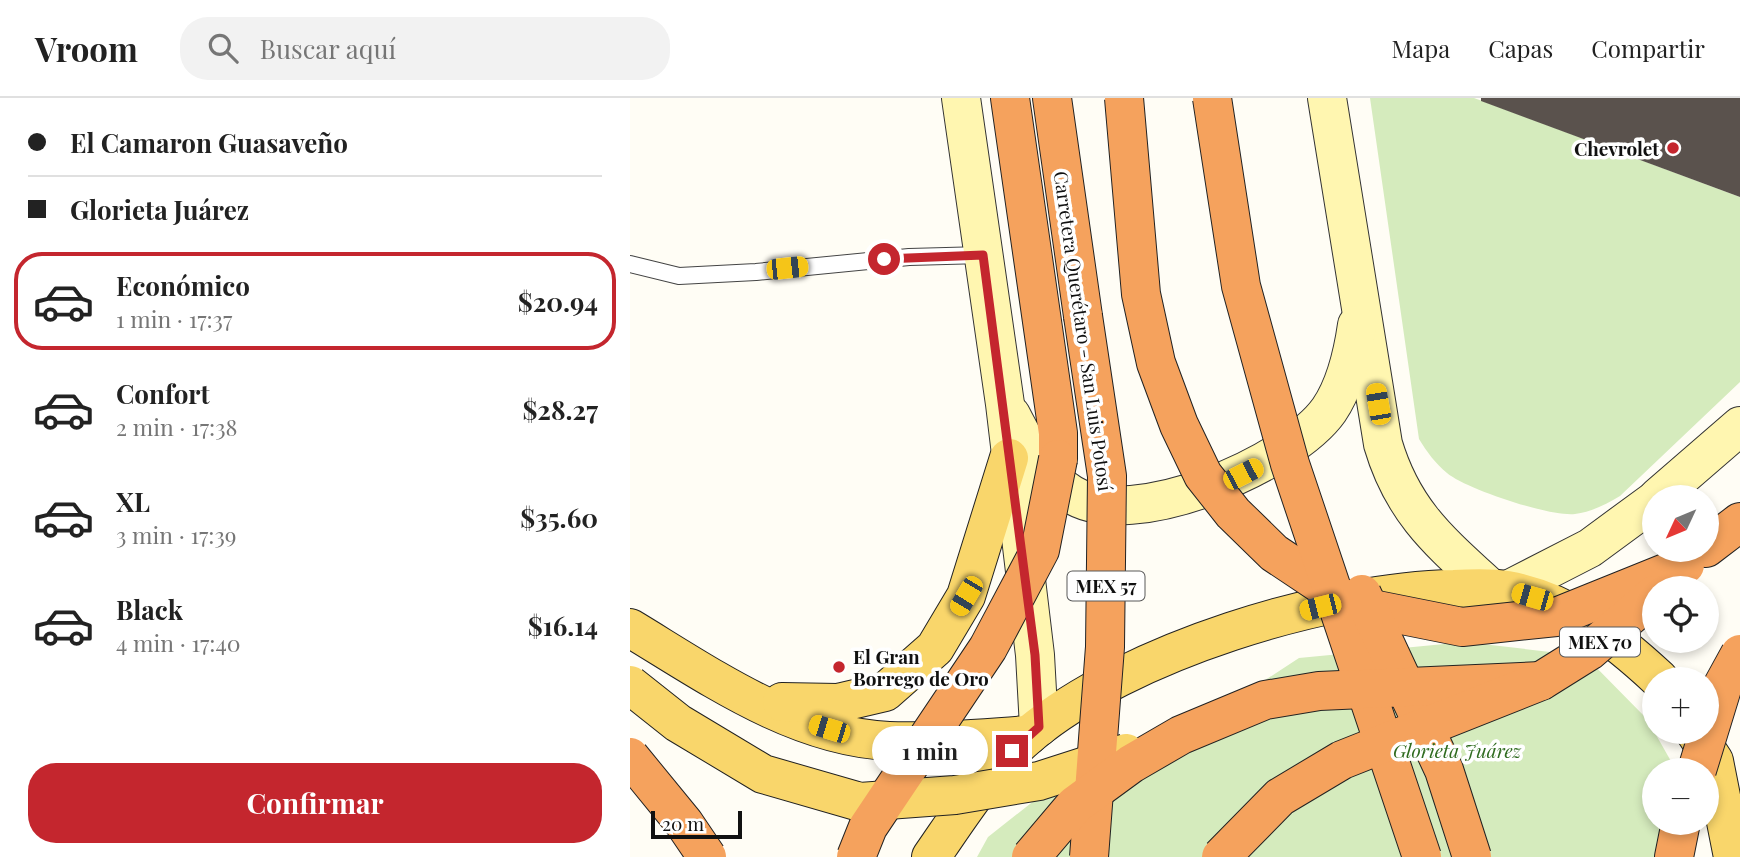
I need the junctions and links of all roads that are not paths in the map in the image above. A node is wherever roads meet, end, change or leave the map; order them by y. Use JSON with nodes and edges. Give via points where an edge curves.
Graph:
{"nodes":[{"id":1,"x":961,"y":98,"type":"edge"},
{"id":2,"x":1010,"y":98,"type":"edge"},
{"id":3,"x":1052,"y":98,"type":"edge"},
{"id":4,"x":1124,"y":98,"type":"edge"},
{"id":5,"x":1212,"y":98,"type":"edge"},
{"id":6,"x":1327,"y":98,"type":"edge"},
{"id":7,"x":983,"y":255,"type":"junction"},
{"id":8,"x":630,"y":264,"type":"edge"},
{"id":9,"x":1360,"y":302,"type":"junction"},
{"id":10,"x":1005,"y":404,"type":"junction"},
{"id":11,"x":1740,"y":426,"type":"edge"},
{"id":12,"x":1009,"y":458,"type":"junction"},
{"id":13,"x":1290,"y":464,"type":"junction"},
{"id":14,"x":1672,"y":485,"type":"edge"},
{"id":15,"x":1642,"y":510,"type":"edge"},
{"id":16,"x":1740,"y":522,"type":"edge"},
{"id":17,"x":1689,"y":563,"type":"edge"},
{"id":18,"x":1499,"y":589,"type":"junction"},
{"id":19,"x":1642,"y":605,"type":"edge"},
{"id":20,"x":630,"y":614,"type":"edge"},
{"id":21,"x":630,"y":628,"type":"edge"},
{"id":22,"x":674,"y":654,"type":"junction"},
{"id":23,"x":1740,"y":654,"type":"edge"},
{"id":24,"x":1646,"y":667,"type":"edge"},
{"id":25,"x":1541,"y":681,"type":"junction"},
{"id":26,"x":630,"y":685,"type":"edge"},
{"id":27,"x":759,"y":701,"type":"junction"},
{"id":28,"x":1034,"y":731,"type":"junction"},
{"id":29,"x":1181,"y":735,"type":"junction"},
{"id":30,"x":1703,"y":744,"type":"edge"},
{"id":31,"x":630,"y":757,"type":"edge"},
{"id":32,"x":1701,"y":758,"type":"edge"},
{"id":33,"x":630,"y":787,"type":"edge"},
{"id":34,"x":1740,"y":824,"type":"edge"},
{"id":35,"x":1678,"y":835,"type":"edge"},
{"id":36,"x":707,"y":857,"type":"edge"},
{"id":37,"x":713,"y":857,"type":"edge"},
{"id":38,"x":856,"y":857,"type":"edge"},
{"id":39,"x":931,"y":857,"type":"edge"},
{"id":40,"x":1031,"y":857,"type":"edge"},
{"id":41,"x":1088,"y":857,"type":"edge"},
{"id":42,"x":1221,"y":857,"type":"edge"},
{"id":43,"x":1422,"y":857,"type":"edge"},
{"id":44,"x":1472,"y":857,"type":"edge"},
{"id":45,"x":1674,"y":857,"type":"edge"},
{"id":46,"x":1733,"y":857,"type":"edge"}],
"edges":[{"from":1,"to":7,"type":"main road"},
{"from":2,"to":38,"type":"highway","bridge":true,"via":[[1058,433],[1058,459],[1040,550],[988,648],[868,827]]},
{"from":3,"to":41,"type":"highway","name":"Carretera Querétaro - San Luis Potosí","number":"MEX 57","bridge":true,"via":[[1107,476],[1105,647]]},
{"from":4,"to":17,"type":"highway","bridge":true,"via":[[1141,294],[1156,363],[1203,475],[1274,553],[1352,605],[1462,627],[1556,618]]},
{"from":5,"to":13,"type":"highway","bridge":true,"via":[[1241,286]]},
{"from":6,"to":9,"type":"main road"},
{"from":7,"to":8,"type":"lane","via":[[680,276]]},
{"from":7,"to":10,"type":"main road"},
{"from":9,"to":10,"type":"main road","via":[[1354,348],[1329,410],[1278,456],[1187,494],[1134,505],[1098,505],[1072,495],[1039,466]]},
{"from":9,"to":18,"type":"main road","via":[[1383,444],[1393,477],[1418,517]]},
{"from":10,"to":12,"type":"main road"},
{"from":11,"to":14,"type":"main road"},
{"from":12,"to":27,"type":"main road","via":[[966,596],[935,648],[885,692],[838,703]]},
{"from":12,"to":28,"type":"main road","via":[[1035,655]]},
{"from":13,"to":43,"type":"highway","bridge":true},
{"from":13,"to":44,"type":"highway","bridge":true,"via":[[1378,625],[1444,770]]},
{"from":15,"to":18,"type":"main road","via":[[1590,548]]},
{"from":16,"to":17,"type":"highway"},
{"from":18,"to":24,"type":"main road","via":[[1558,604],[1614,638]]},
{"from":18,"to":28,"type":"main road","via":[[1419,589],[1271,618],[1107,684]]},
{"from":19,"to":25,"type":"highway","number":"MEX 70","bridge":true,"via":[[1589,651]]},
{"from":20,"to":22,"type":"main road"},
{"from":21,"to":22,"type":"main road"},
{"from":22,"to":27,"type":"main road"},
{"from":23,"to":32,"type":"highway","bridge":true,"via":[[1723,685]]},
{"from":25,"to":29,"type":"highway","bridge":true,"via":[[1319,691],[1265,700]]},
{"from":25,"to":42,"type":"highway","bridge":true,"via":[[1342,760],[1280,797]]},
{"from":26,"to":29,"type":"main road","bridge":true,"via":[[678,723],[763,775],[860,802],[955,795],[1040,780]]},
{"from":27,"to":28,"type":"main road","via":[[848,735],[888,741]]},
{"from":28,"to":39,"type":"main road","via":[[995,766]]},
{"from":29,"to":40,"type":"highway","bridge":true,"via":[[1075,805]]},
{"from":30,"to":46,"type":"main road","via":[[1714,761]]},
{"from":31,"to":36,"type":"highway","bridge":true},
{"from":33,"to":37,"type":"main road"},
{"from":34,"to":46,"type":"main road"},
{"from":35,"to":45,"type":"highway"}]}
